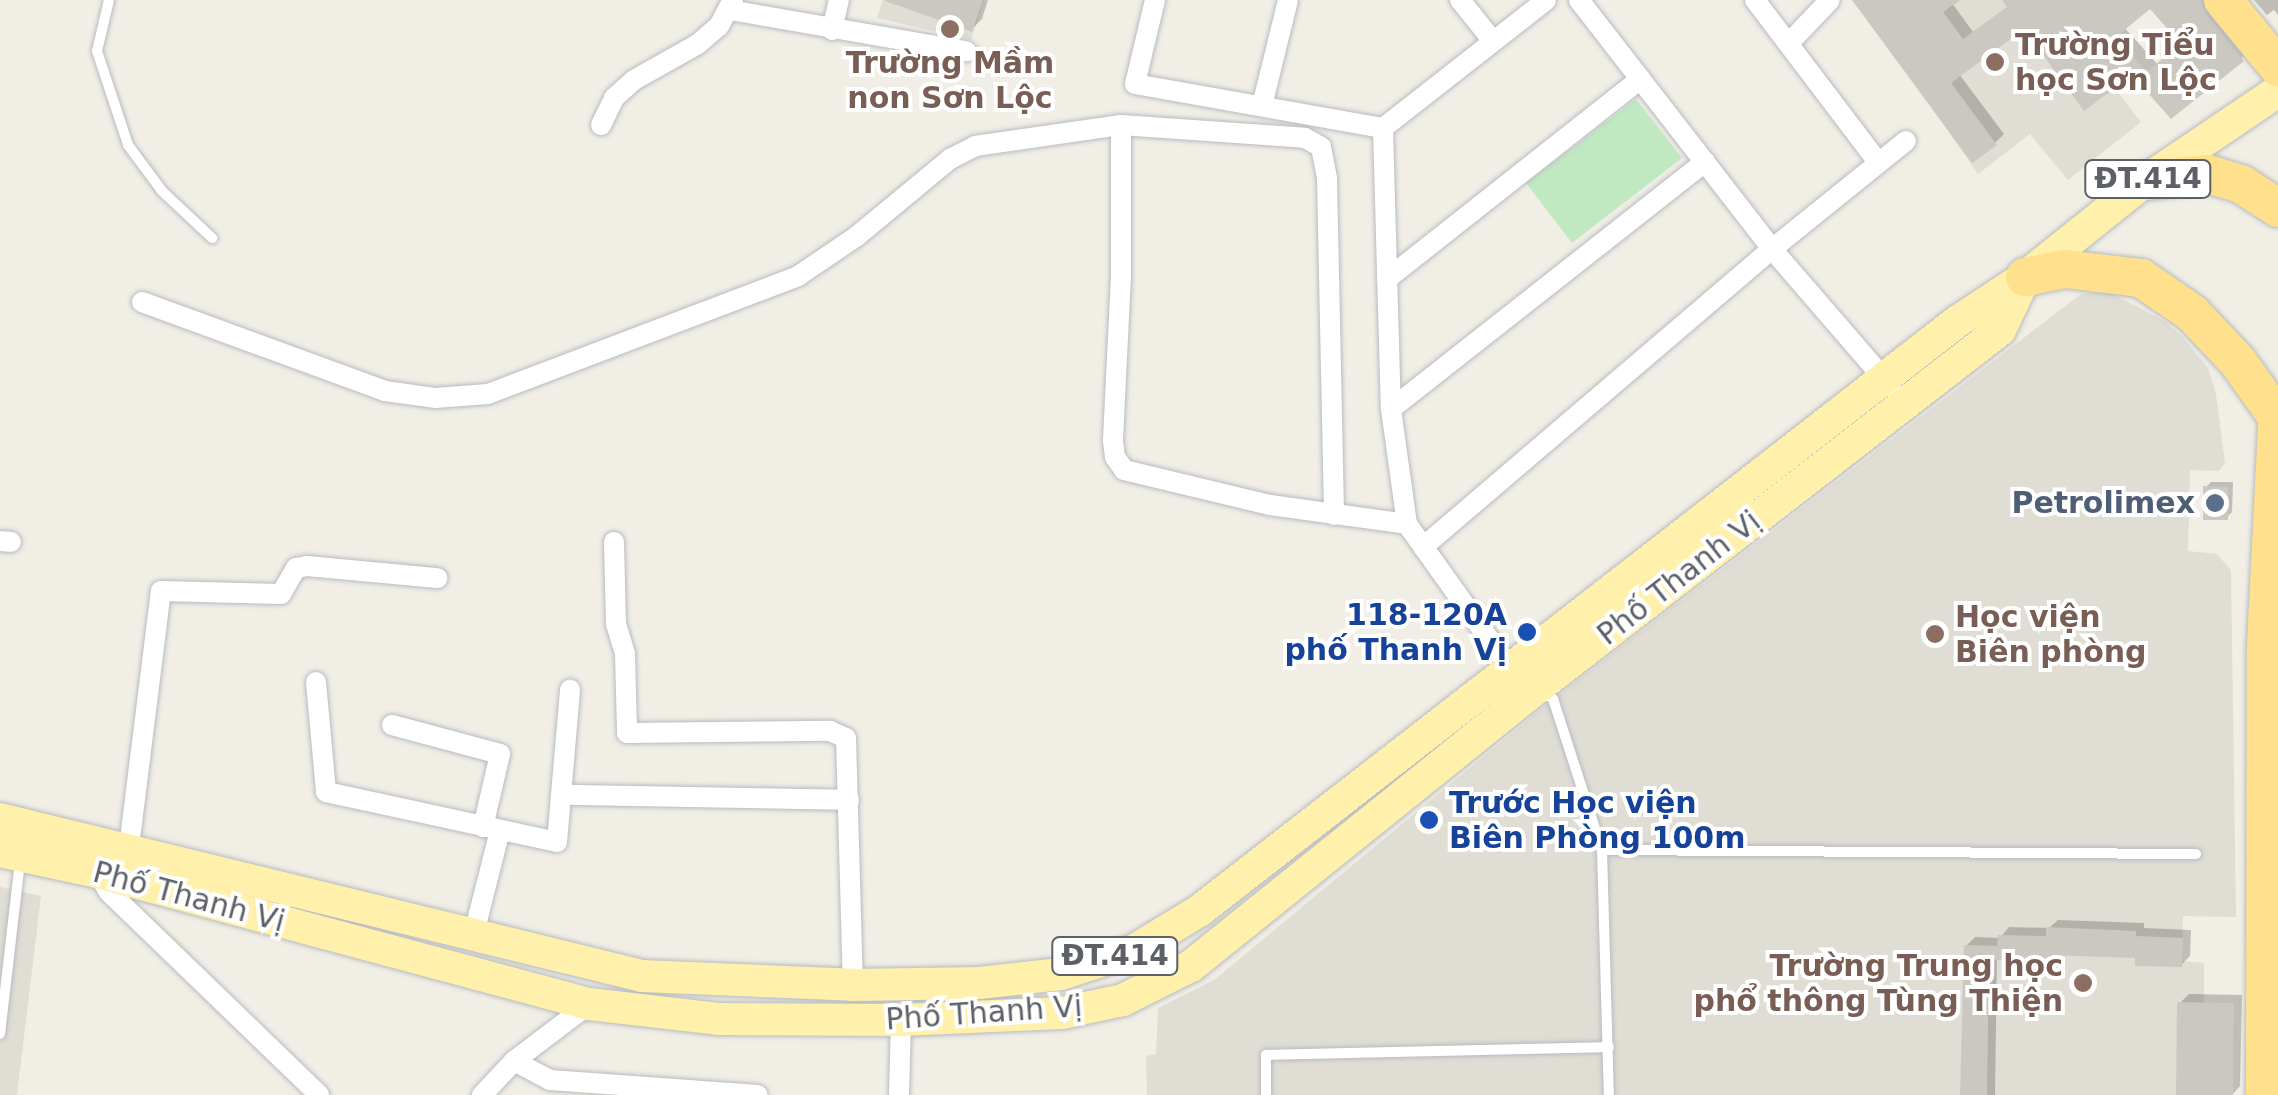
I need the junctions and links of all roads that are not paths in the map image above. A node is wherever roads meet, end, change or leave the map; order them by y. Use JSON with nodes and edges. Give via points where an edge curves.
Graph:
{"nodes":[{"id":1,"x":108,"y":0,"type":"edge"},
{"id":2,"x":839,"y":0,"type":"edge"},
{"id":3,"x":1155,"y":0,"type":"edge"},
{"id":4,"x":1288,"y":0,"type":"edge"},
{"id":5,"x":1460,"y":0,"type":"edge"},
{"id":6,"x":1546,"y":0,"type":"edge"},
{"id":7,"x":1579,"y":0,"type":"edge"},
{"id":8,"x":1755,"y":0,"type":"edge"},
{"id":9,"x":1830,"y":0,"type":"edge"},
{"id":10,"x":2223,"y":0,"type":"edge"},
{"id":11,"x":732,"y":5,"type":"edge"},
{"id":12,"x":832,"y":30,"type":"junction"},
{"id":13,"x":1493,"y":41,"type":"junction"},
{"id":14,"x":1788,"y":43,"type":"junction"},
{"id":15,"x":966,"y":51,"type":"dead end"},
{"id":16,"x":2278,"y":67,"type":"edge"},
{"id":17,"x":1640,"y":79,"type":"junction"},
{"id":18,"x":2278,"y":91,"type":"edge"},
{"id":19,"x":1262,"y":106,"type":"junction"},
{"id":20,"x":1121,"y":125,"type":"junction"},
{"id":21,"x":601,"y":126,"type":"dead end"},
{"id":22,"x":1382,"y":128,"type":"junction"},
{"id":23,"x":1906,"y":141,"type":"dead end"},
{"id":24,"x":1705,"y":162,"type":"junction"},
{"id":25,"x":1878,"y":162,"type":"junction"},
{"id":26,"x":2146,"y":181,"type":"junction"},
{"id":27,"x":2278,"y":208,"type":"edge"},
{"id":28,"x":212,"y":238,"type":"dead end"},
{"id":29,"x":1772,"y":248,"type":"junction"},
{"id":30,"x":2025,"y":276,"type":"junction"},
{"id":31,"x":1387,"y":279,"type":"junction"},
{"id":32,"x":142,"y":302,"type":"dead end"},
{"id":33,"x":1895,"y":392,"type":"junction"},
{"id":34,"x":1390,"y":409,"type":"junction"},
{"id":35,"x":2277,"y":414,"type":"edge"},
{"id":36,"x":1334,"y":515,"type":"junction"},
{"id":37,"x":1406,"y":524,"type":"junction"},
{"id":38,"x":614,"y":542,"type":"dead end"},
{"id":39,"x":1423,"y":547,"type":"junction"},
{"id":40,"x":438,"y":578,"type":"dead end"},
{"id":41,"x":1524,"y":679,"type":"junction"},
{"id":42,"x":316,"y":682,"type":"dead end"},
{"id":43,"x":570,"y":690,"type":"dead end"},
{"id":44,"x":392,"y":725,"type":"dead end"},
{"id":45,"x":572,"y":795,"type":"dead end"},
{"id":46,"x":849,"y":800,"type":"junction"},
{"id":47,"x":491,"y":829,"type":"junction"},
{"id":48,"x":11,"y":838,"type":"edge"},
{"id":49,"x":129,"y":847,"type":"junction"},
{"id":50,"x":1602,"y":850,"type":"junction"},
{"id":51,"x":2196,"y":854,"type":"dead end"},
{"id":52,"x":97,"y":872,"type":"junction"},
{"id":53,"x":472,"y":937,"type":"junction"},
{"id":54,"x":3,"y":962,"type":"edge"},
{"id":55,"x":852,"y":985,"type":"junction"},
{"id":56,"x":589,"y":1004,"type":"junction"},
{"id":57,"x":901,"y":1020,"type":"junction"},
{"id":58,"x":0,"y":1034,"type":"edge"},
{"id":59,"x":1609,"y":1048,"type":"junction"},
{"id":60,"x":514,"y":1061,"type":"junction"},
{"id":61,"x":555,"y":1088,"type":"edge"},
{"id":62,"x":319,"y":1095,"type":"edge"},
{"id":63,"x":482,"y":1095,"type":"edge"},
{"id":64,"x":757,"y":1095,"type":"edge"},
{"id":65,"x":899,"y":1095,"type":"edge"},
{"id":66,"x":1266,"y":1095,"type":"edge"},
{"id":67,"x":1609,"y":1095,"type":"edge"},
{"id":68,"x":2265,"y":1095,"type":"edge"}],
"edges":[{"from":1,"to":28,"type":"lane","via":[[97,51],[128,144],[162,191]]},
{"from":2,"to":12,"type":"street"},
{"from":3,"to":19,"type":"street","via":[[1135,84]]},
{"from":4,"to":19,"type":"street"},
{"from":5,"to":13,"type":"street"},
{"from":6,"to":13,"type":"street"},
{"from":7,"to":17,"type":"street"},
{"from":8,"to":14,"type":"street"},
{"from":9,"to":14,"type":"street"},
{"from":10,"to":16,"type":"highway"},
{"from":11,"to":12,"type":"street"},
{"from":11,"to":21,"type":"street","via":[[698,44],[614,98]]},
{"from":12,"to":15,"type":"street"},
{"from":13,"to":22,"type":"street"},
{"from":14,"to":25,"type":"street"},
{"from":17,"to":24,"type":"street"},
{"from":17,"to":31,"type":"street"},
{"from":18,"to":26,"type":"main road","name":"Phố Thanh Vị","number":"ĐT.414"},
{"from":19,"to":22,"type":"street"},
{"from":20,"to":32,"type":"street","via":[[975,146],[798,276],[488,394],[435,398],[385,391]]},
{"from":20,"to":36,"type":"street","via":[[1115,457],[1140,477]]},
{"from":20,"to":36,"type":"street","via":[[1304,138],[1321,147],[1328,179]]},
{"from":22,"to":31,"type":"street"},
{"from":23,"to":25,"type":"street"},
{"from":24,"to":29,"type":"street"},
{"from":24,"to":34,"type":"street"},
{"from":25,"to":29,"type":"street"},
{"from":26,"to":27,"type":"highway","via":[[2208,174],[2241,184]]},
{"from":26,"to":30,"type":"main road","name":"Phố Thanh Vị","number":"ĐT.414"},
{"from":29,"to":33,"type":"street"},
{"from":29,"to":39,"type":"street"},
{"from":30,"to":33,"type":"main road","name":"Phố Thanh Vị","number":"ĐT.414","via":[[1958,321]]},
{"from":30,"to":35,"type":"highway","via":[[2106,271],[2165,291],[2238,362]]},
{"from":31,"to":34,"type":"street"},
{"from":33,"to":41,"type":"main road","name":"Phố Thanh Vị","number":"ĐT.414"},
{"from":34,"to":37,"type":"street"},
{"from":35,"to":68,"type":"highway","via":[[2266,644]]},
{"from":36,"to":37,"type":"street"},
{"from":37,"to":39,"type":"street"},
{"from":38,"to":46,"type":"street","via":[[627,733],[840,734],[849,744]]},
{"from":39,"to":41,"type":"street"},
{"from":40,"to":49,"type":"street","via":[[307,566],[296,568],[282,594],[161,592]]},
{"from":41,"to":50,"type":"lane","via":[[1553,699]]},
{"from":41,"to":55,"type":"main road","name":"Phố Thanh Vị","number":"ĐT.414","via":[[1135,950],[1061,974]]},
{"from":41,"to":57,"type":"main road","name":"Phố Thanh Vị","via":[[1192,966],[1123,1000],[1062,1013]]},
{"from":42,"to":47,"type":"street","via":[[326,792]]},
{"from":43,"to":47,"type":"street","via":[[558,842]]},
{"from":44,"to":47,"type":"street","via":[[500,754]]},
{"from":45,"to":46,"type":"street"},
{"from":46,"to":55,"type":"street"},
{"from":47,"to":53,"type":"street"},
{"from":48,"to":49,"type":"main road","name":"Phố Thanh Vị","number":"ĐT.414"},
{"from":48,"to":52,"type":"main road","name":"Phố Thanh Vị"},
{"from":48,"to":54,"type":"lane"},
{"from":49,"to":53,"type":"main road","name":"Phố Thanh Vị","number":"ĐT.414"},
{"from":50,"to":51,"type":"lane"},
{"from":50,"to":59,"type":"lane"},
{"from":52,"to":56,"type":"main road","name":"Phố Thanh Vị"},
{"from":52,"to":62,"type":"street","via":[[109,892]]},
{"from":53,"to":55,"type":"main road","name":"Phố Thanh Vị","number":"ĐT.414","via":[[642,976]]},
{"from":54,"to":58,"type":"lane"},
{"from":56,"to":57,"type":"main road","name":"Phố Thanh Vị","via":[[718,1019]]},
{"from":56,"to":60,"type":"street"},
{"from":57,"to":65,"type":"street"},
{"from":59,"to":66,"type":"lane","via":[[1266,1056]]},
{"from":59,"to":67,"type":"lane"},
{"from":60,"to":61,"type":"street"},
{"from":60,"to":63,"type":"street"},
{"from":61,"to":64,"type":"street"}]}
